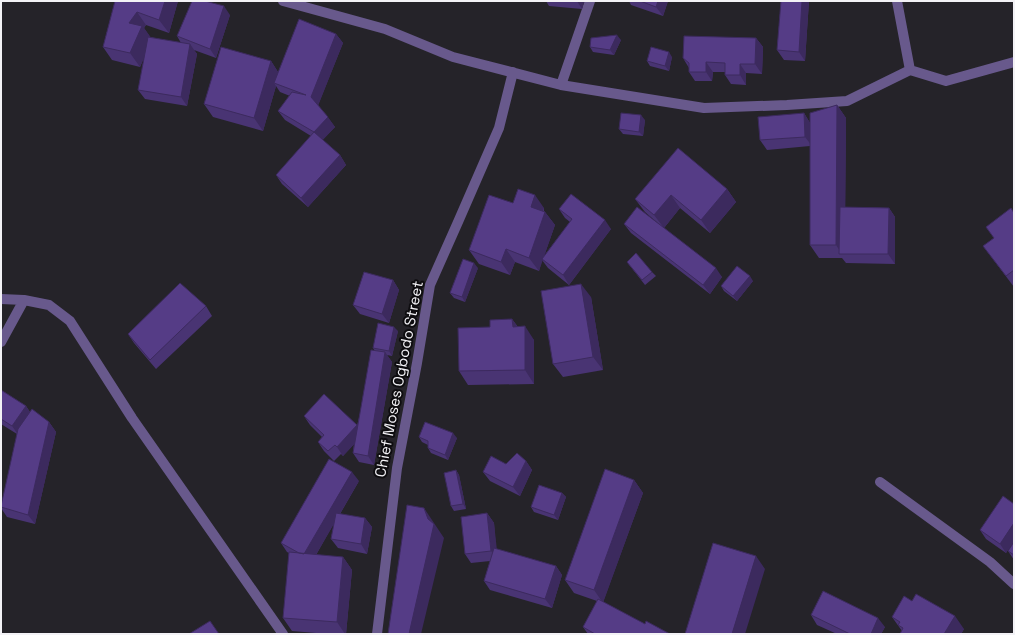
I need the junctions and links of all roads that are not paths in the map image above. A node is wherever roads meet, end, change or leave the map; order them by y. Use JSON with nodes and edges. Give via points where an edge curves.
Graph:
{"nodes":[{"id":1,"x":283,"y":1,"type":"edge"},
{"id":2,"x":590,"y":1,"type":"edge"},
{"id":3,"x":897,"y":1,"type":"edge"},
{"id":4,"x":1014,"y":62,"type":"edge"},
{"id":5,"x":910,"y":70,"type":"junction"},
{"id":6,"x":513,"y":72,"type":"junction"},
{"id":7,"x":560,"y":85,"type":"junction"},
{"id":8,"x":1,"y":299,"type":"edge"},
{"id":9,"x":24,"y":300,"type":"junction"},
{"id":10,"x":1,"y":342,"type":"edge"},
{"id":11,"x":880,"y":482,"type":"dead end"},
{"id":12,"x":1014,"y":584,"type":"edge"},
{"id":13,"x":283,"y":634,"type":"edge"},
{"id":14,"x":377,"y":634,"type":"edge"}],
"edges":[{"from":1,"to":6,"type":"street","via":[[385,30],[453,57]]},
{"from":2,"to":7,"type":"street"},
{"from":3,"to":5,"type":"street"},
{"from":4,"to":5,"type":"street","via":[[946,81]]},
{"from":5,"to":7,"type":"street","via":[[848,101],[787,105],[704,108]]},
{"from":6,"to":7,"type":"street"},
{"from":6,"to":14,"type":"street","name":"Chief Moses Ogbodo Street","via":[[499,128],[430,285],[396,468]]},
{"from":8,"to":9,"type":"street"},
{"from":9,"to":10,"type":"street"},
{"from":9,"to":13,"type":"street","via":[[49,305],[70,321],[132,418]]},
{"from":11,"to":12,"type":"street","via":[[990,562]]}]}
